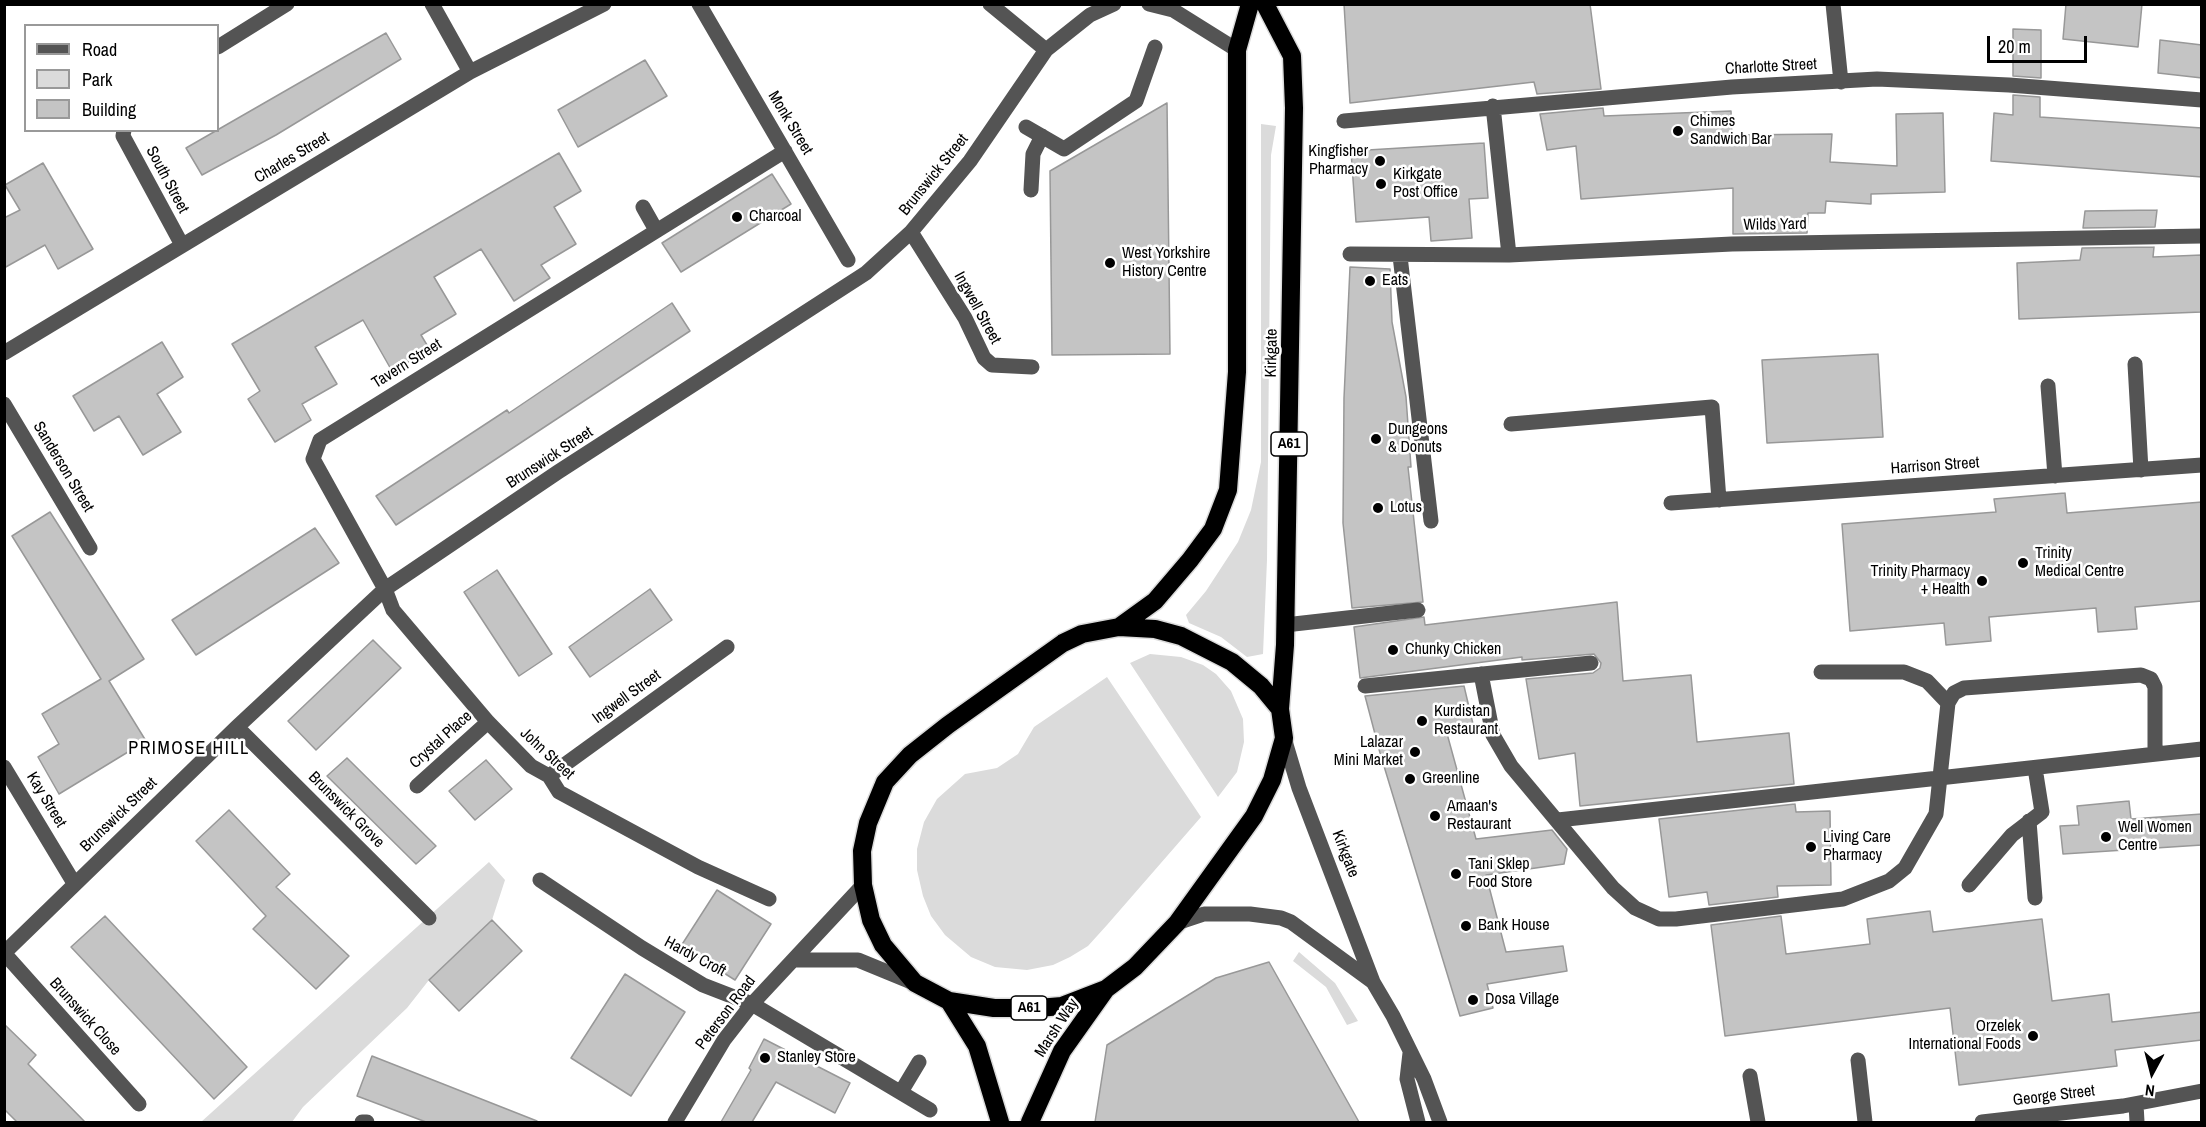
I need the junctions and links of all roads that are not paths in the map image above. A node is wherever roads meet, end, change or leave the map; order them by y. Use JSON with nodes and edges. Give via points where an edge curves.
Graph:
{"nodes":[{"id":1,"x":287,"y":4,"type":"edge"},
{"id":2,"x":432,"y":4,"type":"edge"},
{"id":3,"x":604,"y":4,"type":"edge"},
{"id":4,"x":699,"y":4,"type":"edge"},
{"id":5,"x":990,"y":4,"type":"edge"},
{"id":6,"x":1114,"y":4,"type":"edge"},
{"id":7,"x":1149,"y":4,"type":"edge"},
{"id":8,"x":1250,"y":4,"type":"edge"},
{"id":9,"x":1265,"y":4,"type":"edge"},
{"id":10,"x":1833,"y":4,"type":"edge"},
{"id":11,"x":1090,"y":10,"type":"edge"},
{"id":12,"x":219,"y":46,"type":"edge"},
{"id":13,"x":1155,"y":47,"type":"dead end"},
{"id":14,"x":1046,"y":50,"type":"junction"},
{"id":15,"x":1237,"y":50,"type":"junction"},
{"id":16,"x":470,"y":72,"type":"junction"},
{"id":17,"x":1841,"y":82,"type":"junction"},
{"id":18,"x":2202,"y":100,"type":"edge"},
{"id":19,"x":1493,"y":106,"type":"junction"},
{"id":20,"x":1344,"y":121,"type":"dead end"},
{"id":21,"x":1026,"y":127,"type":"dead end"},
{"id":22,"x":124,"y":132,"type":"edge"},
{"id":23,"x":1042,"y":136,"type":"junction"},
{"id":24,"x":785,"y":150,"type":"junction"},
{"id":25,"x":1031,"y":190,"type":"dead end"},
{"id":26,"x":643,"y":207,"type":"dead end"},
{"id":27,"x":656,"y":230,"type":"junction"},
{"id":28,"x":911,"y":232,"type":"junction"},
{"id":29,"x":2202,"y":236,"type":"edge"},
{"id":30,"x":182,"y":245,"type":"junction"},
{"id":31,"x":1350,"y":254,"type":"dead end"},
{"id":32,"x":1509,"y":255,"type":"junction"},
{"id":33,"x":1400,"y":256,"type":"junction"},
{"id":34,"x":848,"y":260,"type":"dead end"},
{"id":35,"x":4,"y":353,"type":"edge"},
{"id":36,"x":2135,"y":364,"type":"dead end"},
{"id":37,"x":1032,"y":367,"type":"dead end"},
{"id":38,"x":2048,"y":386,"type":"dead end"},
{"id":39,"x":4,"y":404,"type":"edge"},
{"id":40,"x":1511,"y":424,"type":"dead end"},
{"id":41,"x":2202,"y":465,"type":"edge"},
{"id":42,"x":2141,"y":470,"type":"junction"},
{"id":43,"x":2055,"y":476,"type":"junction"},
{"id":44,"x":1719,"y":500,"type":"junction"},
{"id":45,"x":1671,"y":503,"type":"dead end"},
{"id":46,"x":1431,"y":521,"type":"dead end"},
{"id":47,"x":90,"y":548,"type":"dead end"},
{"id":48,"x":385,"y":589,"type":"junction"},
{"id":49,"x":1418,"y":610,"type":"dead end"},
{"id":50,"x":1285,"y":625,"type":"junction"},
{"id":51,"x":1119,"y":627,"type":"junction"},
{"id":52,"x":727,"y":647,"type":"dead end"},
{"id":53,"x":1591,"y":663,"type":"dead end"},
{"id":54,"x":1821,"y":672,"type":"dead end"},
{"id":55,"x":1481,"y":674,"type":"junction"},
{"id":56,"x":1365,"y":686,"type":"dead end"},
{"id":57,"x":1948,"y":703,"type":"junction"},
{"id":58,"x":1280,"y":709,"type":"junction"},
{"id":59,"x":488,"y":722,"type":"junction"},
{"id":60,"x":237,"y":727,"type":"junction"},
{"id":61,"x":1284,"y":738,"type":"junction"},
{"id":62,"x":2202,"y":749,"type":"edge"},
{"id":63,"x":2155,"y":754,"type":"junction"},
{"id":64,"x":4,"y":767,"type":"edge"},
{"id":65,"x":2035,"y":768,"type":"junction"},
{"id":66,"x":549,"y":776,"type":"junction"},
{"id":67,"x":1940,"y":778,"type":"junction"},
{"id":68,"x":417,"y":786,"type":"dead end"},
{"id":69,"x":1558,"y":820,"type":"junction"},
{"id":70,"x":2029,"y":821,"type":"junction"},
{"id":71,"x":540,"y":880,"type":"dead end"},
{"id":72,"x":74,"y":883,"type":"junction"},
{"id":73,"x":863,"y":885,"type":"junction"},
{"id":74,"x":1969,"y":885,"type":"dead end"},
{"id":75,"x":2035,"y":898,"type":"dead end"},
{"id":76,"x":769,"y":899,"type":"dead end"},
{"id":77,"x":429,"y":918,"type":"dead end"},
{"id":78,"x":1177,"y":923,"type":"junction"},
{"id":79,"x":4,"y":953,"type":"edge"},
{"id":80,"x":793,"y":960,"type":"junction"},
{"id":81,"x":1373,"y":982,"type":"junction"},
{"id":82,"x":915,"y":983,"type":"junction"},
{"id":83,"x":1106,"y":989,"type":"junction"},
{"id":84,"x":949,"y":1001,"type":"junction"},
{"id":85,"x":752,"y":1004,"type":"junction"},
{"id":86,"x":1410,"y":1053,"type":"junction"},
{"id":87,"x":1858,"y":1060,"type":"dead end"},
{"id":88,"x":919,"y":1062,"type":"dead end"},
{"id":89,"x":1750,"y":1076,"type":"dead end"},
{"id":90,"x":2202,"y":1091,"type":"edge"},
{"id":91,"x":901,"y":1092,"type":"junction"},
{"id":92,"x":139,"y":1104,"type":"dead end"},
{"id":93,"x":2136,"y":1104,"type":"junction"},
{"id":94,"x":930,"y":1110,"type":"dead end"},
{"id":95,"x":675,"y":1122,"type":"edge"},
{"id":96,"x":1000,"y":1122,"type":"edge"},
{"id":97,"x":1030,"y":1122,"type":"edge"},
{"id":98,"x":1418,"y":1122,"type":"edge"},
{"id":99,"x":1440,"y":1122,"type":"edge"},
{"id":100,"x":1758,"y":1122,"type":"edge"},
{"id":101,"x":1865,"y":1122,"type":"edge"},
{"id":102,"x":1982,"y":1122,"type":"edge"},
{"id":103,"x":2137,"y":1122,"type":"edge"}],
"edges":[{"from":1,"to":12,"type":"street"},
{"from":2,"to":16,"type":"street"},
{"from":3,"to":16,"type":"street","name":"Charles Street"},
{"from":4,"to":24,"type":"street","name":"Monk Street"},
{"from":5,"to":14,"type":"street"},
{"from":6,"to":11,"type":"street","name":"Brunswick Street"},
{"from":7,"to":15,"type":"street","via":[[1173,10]]},
{"from":8,"to":15,"type":"highway","number":"A61"},
{"from":9,"to":50,"type":"highway","name":"Kirkgate","number":"A61","via":[[1292,56],[1294,108]]},
{"from":10,"to":17,"type":"street"},
{"from":11,"to":14,"type":"street","name":"Brunswick Street"},
{"from":13,"to":23,"type":"street","via":[[1136,101],[1064,149]]},
{"from":14,"to":28,"type":"street","name":"Brunswick Street","via":[[970,161]]},
{"from":15,"to":51,"type":"highway","number":"A61","via":[[1237,372],[1228,490],[1213,529],[1190,560],[1155,601]]},
{"from":16,"to":30,"type":"street","name":"Charles Street"},
{"from":17,"to":18,"type":"street","name":"Charlotte Street","via":[[2009,85]]},
{"from":17,"to":19,"type":"street","name":"Charlotte Street"},
{"from":19,"to":20,"type":"street","name":"Charlotte Street"},
{"from":19,"to":32,"type":"street"},
{"from":21,"to":23,"type":"street"},
{"from":22,"to":30,"type":"street","name":"South Street"},
{"from":23,"to":25,"type":"street","via":[[1033,154]]},
{"from":24,"to":27,"type":"street","name":"Tavern Street"},
{"from":24,"to":34,"type":"street","name":"Monk Street"},
{"from":26,"to":27,"type":"street"},
{"from":27,"to":48,"type":"street","name":"Tavern Street","via":[[320,440],[313,459]]},
{"from":28,"to":37,"type":"street","name":"Ingwell Street","via":[[965,318],[984,358],[992,365]]},
{"from":28,"to":48,"type":"street","name":"Brunswick Street","via":[[859,280],[558,472]]},
{"from":29,"to":32,"type":"street","name":"Wilds Yard","via":[[1732,244]]},
{"from":30,"to":35,"type":"street","name":"Charles Street"},
{"from":31,"to":33,"type":"street","name":"Wilds Yard"},
{"from":32,"to":33,"type":"street","name":"Wilds Yard"},
{"from":33,"to":46,"type":"street"},
{"from":36,"to":42,"type":"street"},
{"from":38,"to":43,"type":"street"},
{"from":39,"to":47,"type":"street","name":"Sanderson Street"},
{"from":40,"to":44,"type":"street","via":[[1712,407]]},
{"from":41,"to":42,"type":"street","name":"Harrison Street"},
{"from":42,"to":43,"type":"street","name":"Harrison Street"},
{"from":43,"to":44,"type":"street","name":"Harrison Street"},
{"from":44,"to":45,"type":"street","name":"Harrison Street"},
{"from":48,"to":59,"type":"street","name":"John Street","via":[[393,610]]},
{"from":48,"to":60,"type":"street","name":"Brunswick Street"},
{"from":49,"to":50,"type":"street"},
{"from":50,"to":58,"type":"highway","name":"Kirkgate","number":"A61"},
{"from":51,"to":58,"type":"highway","number":"A61","via":[[1155,629],[1211,648],[1261,686]]},
{"from":51,"to":73,"type":"highway","number":"A61","via":[[1082,634],[1063,643],[910,755],[885,782],[868,823],[862,851]]},
{"from":52,"to":66,"type":"street","name":"Ingwell Street"},
{"from":53,"to":55,"type":"street"},
{"from":54,"to":57,"type":"street","via":[[1904,672],[1927,681]]},
{"from":55,"to":56,"type":"street"},
{"from":55,"to":69,"type":"street","via":[[1493,735],[1511,766]]},
{"from":57,"to":63,"type":"street","via":[[1954,693],[1964,688],[2141,675],[2151,679],[2155,687]]},
{"from":57,"to":67,"type":"street"},
{"from":58,"to":61,"type":"highway","number":"A61"},
{"from":59,"to":66,"type":"street","name":"John Street","via":[[531,766]]},
{"from":59,"to":68,"type":"street","name":"Crystal Place"},
{"from":60,"to":72,"type":"street","name":"Brunswick Street"},
{"from":60,"to":77,"type":"street","name":"Brunswick Grove"},
{"from":61,"to":78,"type":"highway","number":"A61","via":[[1272,780],[1254,816]]},
{"from":61,"to":81,"type":"street","name":"Kirkgate","via":[[1299,788]]},
{"from":62,"to":63,"type":"street"},
{"from":63,"to":65,"type":"street"},
{"from":64,"to":72,"type":"street","name":"Kay Street"},
{"from":65,"to":67,"type":"street"},
{"from":65,"to":70,"type":"street","via":[[2042,812]]},
{"from":66,"to":76,"type":"street","name":"John Street","via":[[559,792],[698,867]]},
{"from":67,"to":69,"type":"street"},
{"from":67,"to":69,"type":"street","via":[[1936,814],[1905,868],[1889,881],[1843,899],[1676,919],[1659,919],[1635,908],[1613,888]]},
{"from":70,"to":74,"type":"street"},
{"from":70,"to":75,"type":"street"},
{"from":71,"to":85,"type":"street","name":"Hardy Croft","via":[[704,985]]},
{"from":72,"to":79,"type":"street","name":"Brunswick Street"},
{"from":73,"to":80,"type":"street","name":"Peterson Road"},
{"from":73,"to":82,"type":"highway","number":"A61","via":[[871,920],[883,945]]},
{"from":78,"to":81,"type":"street","name":"Kirkgate","via":[[1204,914],[1281,918]]},
{"from":78,"to":83,"type":"highway","number":"A61","via":[[1135,967]]},
{"from":79,"to":92,"type":"street","name":"Brunswick Close"},
{"from":80,"to":82,"type":"street","via":[[858,960]]},
{"from":80,"to":85,"type":"street","name":"Peterson Road"},
{"from":81,"to":86,"type":"street","name":"Kirkgate"},
{"from":82,"to":84,"type":"highway","number":"A61"},
{"from":83,"to":84,"type":"highway","number":"A61","via":[[1062,1006],[1038,1008],[994,1008]]},
{"from":83,"to":97,"type":"highway","name":"Marsh Way","number":"A61","via":[[1062,1051]]},
{"from":84,"to":96,"type":"highway","number":"A61","via":[[978,1046]]},
{"from":85,"to":91,"type":"street","name":"Hardy Croft"},
{"from":85,"to":95,"type":"street","name":"Peterson Road","via":[[724,1040]]},
{"from":86,"to":98,"type":"street","name":"Kirkgate","via":[[1407,1079]]},
{"from":86,"to":99,"type":"street","name":"Kirkgate"},
{"from":87,"to":101,"type":"street"},
{"from":88,"to":91,"type":"street"},
{"from":89,"to":100,"type":"street"},
{"from":90,"to":93,"type":"street","name":"George Street"},
{"from":91,"to":94,"type":"street","name":"Hardy Croft"},
{"from":93,"to":102,"type":"street","name":"George Street"},
{"from":93,"to":103,"type":"street"}]}
